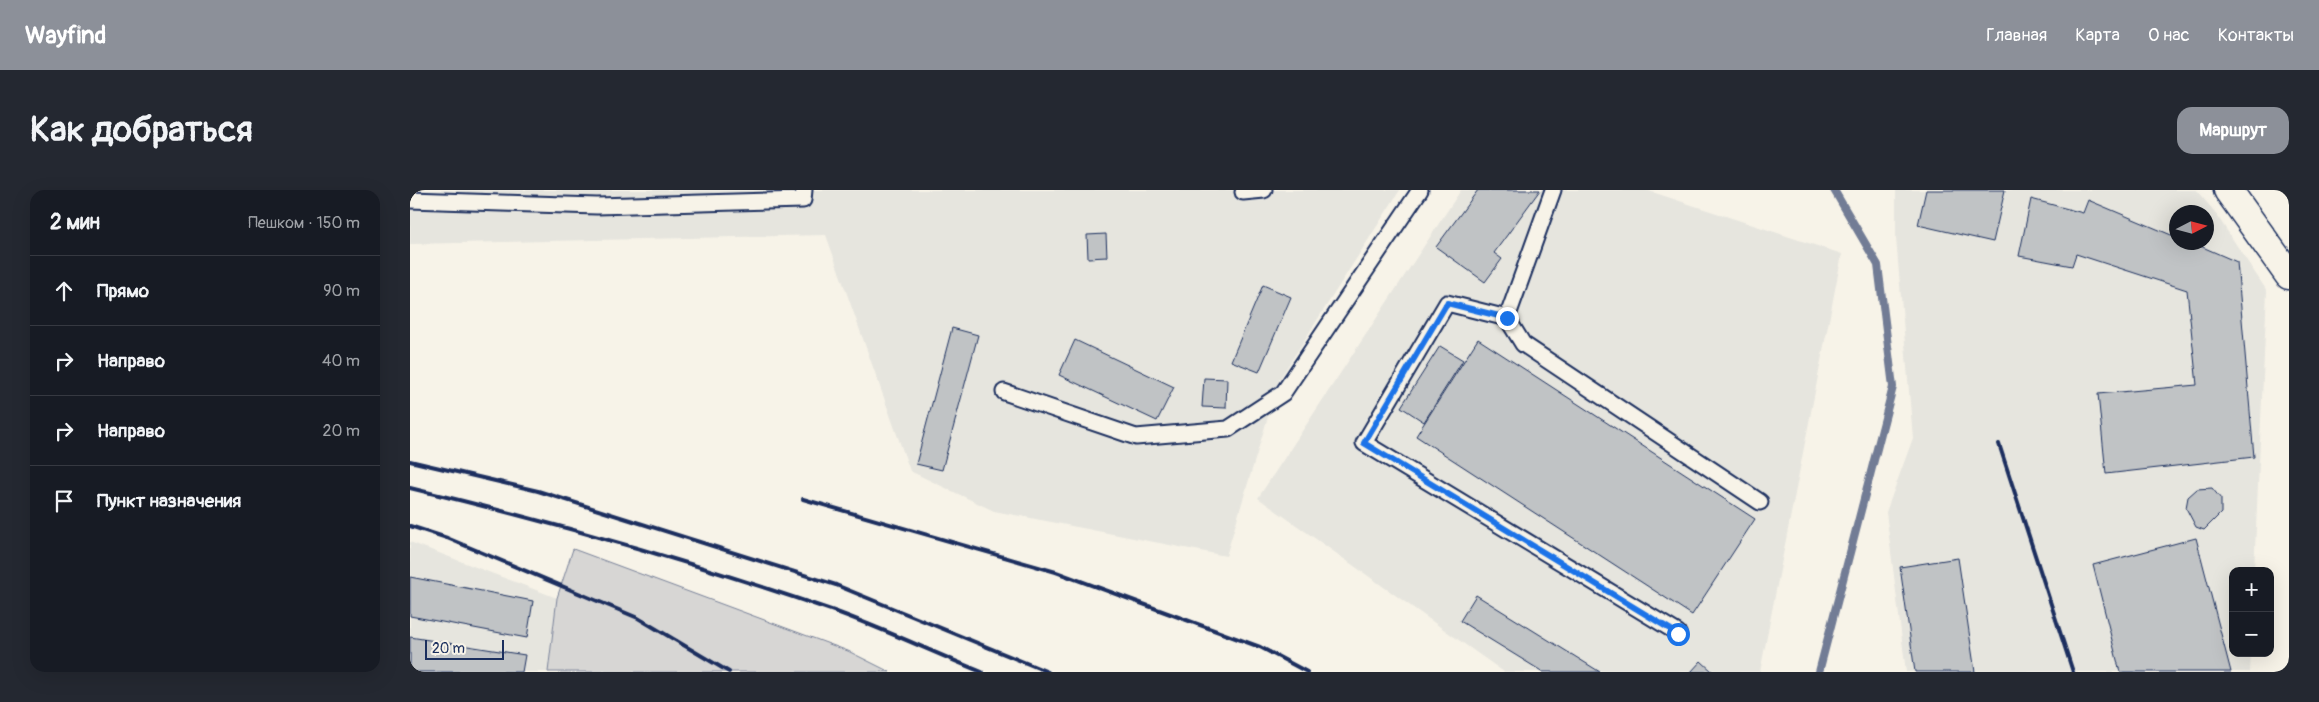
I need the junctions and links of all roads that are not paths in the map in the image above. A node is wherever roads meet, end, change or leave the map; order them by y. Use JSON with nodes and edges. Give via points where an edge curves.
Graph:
{"nodes":[{"id":1,"x":804,"y":190,"type":"edge"},
{"id":2,"x":1264,"y":190,"type":"edge"},
{"id":3,"x":1420,"y":190,"type":"edge"},
{"id":4,"x":1553,"y":190,"type":"edge"},
{"id":5,"x":2228,"y":190,"type":"edge"},
{"id":6,"x":1243,"y":192,"type":"dead end"},
{"id":7,"x":410,"y":200,"type":"edge"},
{"id":8,"x":2289,"y":275,"type":"edge"},
{"id":9,"x":1507,"y":318,"type":"junction"},
{"id":10,"x":1004,"y":392,"type":"dead end"},
{"id":11,"x":1760,"y":502,"type":"dead end"},
{"id":12,"x":1678,"y":634,"type":"dead end"}],
"edges":[{"from":1,"to":7,"type":"lane","via":[[803,200],[597,206]]},
{"from":2,"to":6,"type":"lane"},
{"from":3,"to":10,"type":"lane","via":[[1282,393],[1228,429],[1136,437]]},
{"from":4,"to":9,"type":"lane"},
{"from":5,"to":8,"type":"main road"},
{"from":9,"to":11,"type":"lane","via":[[1523,344]]},
{"from":9,"to":12,"type":"lane","via":[[1447,303],[1364,443]]}]}
